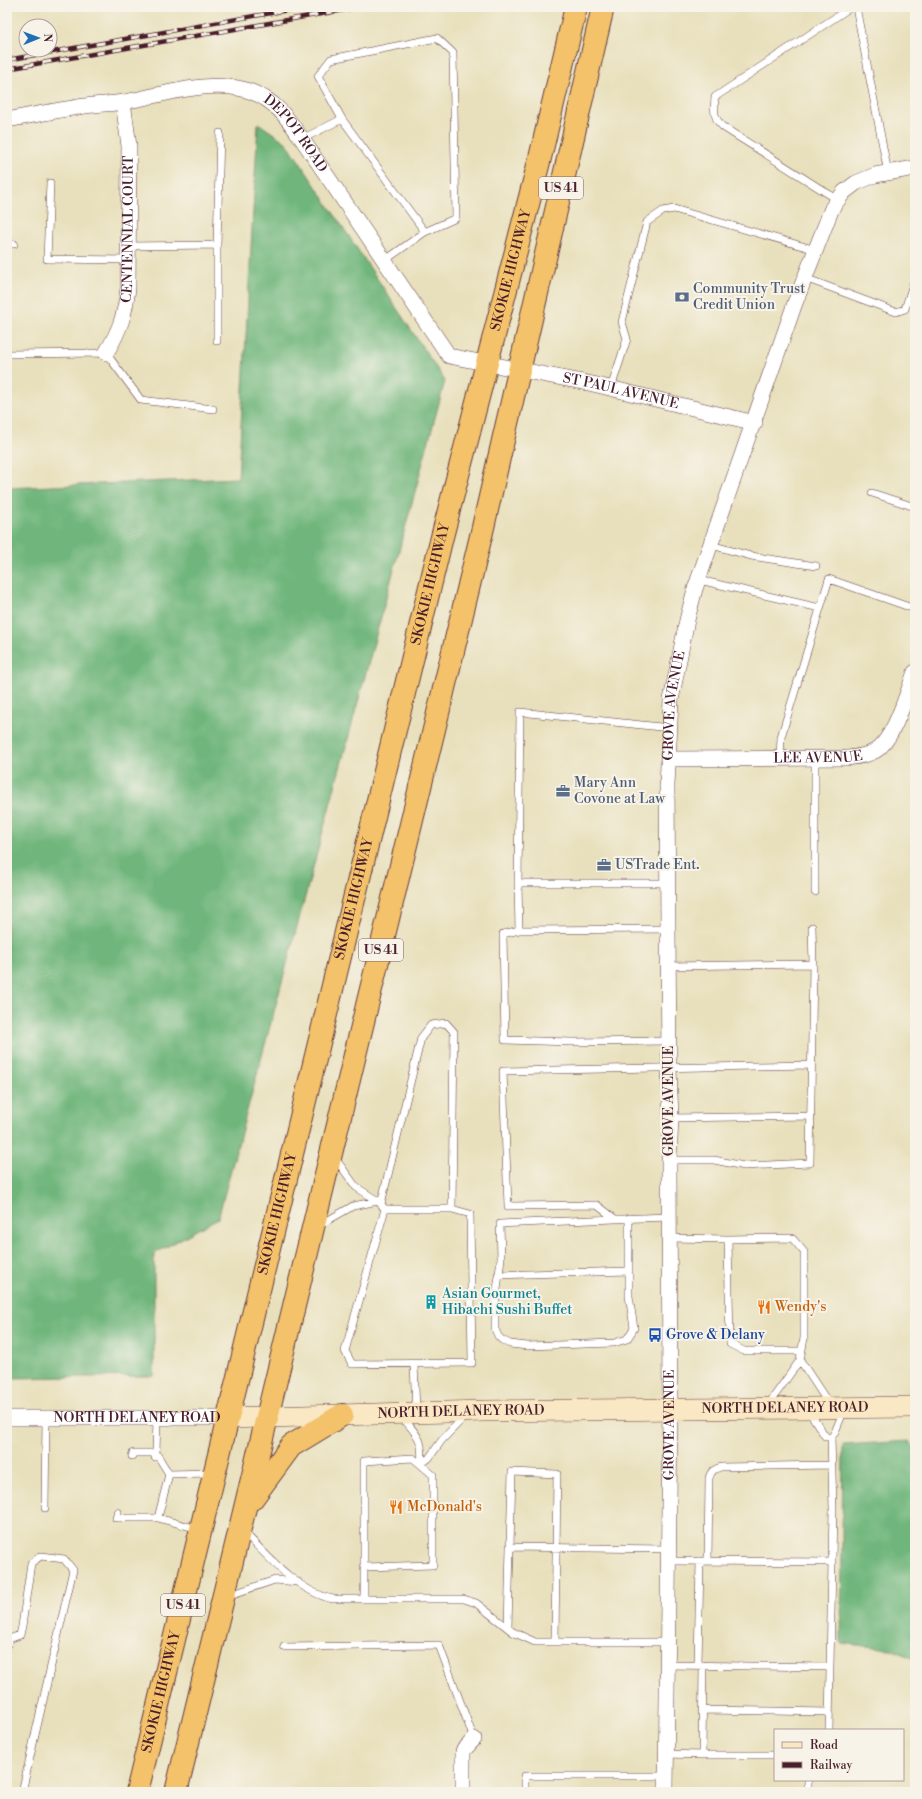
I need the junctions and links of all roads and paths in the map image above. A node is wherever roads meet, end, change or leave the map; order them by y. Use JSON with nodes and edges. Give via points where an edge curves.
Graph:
{"nodes":[{"id":1,"x":576,"y":7,"type":"edge"},
{"id":2,"x":603,"y":7,"type":"edge"},
{"id":3,"x":851,"y":7,"type":"edge"},
{"id":4,"x":856,"y":7,"type":"edge"},
{"id":5,"x":123,"y":102,"type":"junction"},
{"id":6,"x":342,"y":119,"type":"junction"},
{"id":7,"x":7,"y":120,"type":"edge"},
{"id":8,"x":220,"y":133,"type":"dead end"},
{"id":9,"x":302,"y":139,"type":"junction"},
{"id":10,"x":915,"y":168,"type":"edge"},
{"id":11,"x":888,"y":173,"type":"junction"},
{"id":12,"x":50,"y":183,"type":"dead end"},
{"id":13,"x":838,"y":200,"type":"junction"},
{"id":14,"x":425,"y":232,"type":"junction"},
{"id":15,"x":217,"y":245,"type":"junction"},
{"id":16,"x":816,"y":250,"type":"junction"},
{"id":17,"x":128,"y":253,"type":"junction"},
{"id":18,"x":384,"y":261,"type":"junction"},
{"id":19,"x":805,"y":278,"type":"junction"},
{"id":20,"x":915,"y":278,"type":"edge"},
{"id":21,"x":217,"y":341,"type":"dead end"},
{"id":22,"x":106,"y":353,"type":"junction"},
{"id":23,"x":7,"y":354,"type":"edge"},
{"id":24,"x":487,"y":363,"type":"junction"},
{"id":25,"x":519,"y":369,"type":"junction"},
{"id":26,"x":610,"y":388,"type":"junction"},
{"id":27,"x":213,"y":408,"type":"dead end"},
{"id":28,"x":754,"y":423,"type":"junction"},
{"id":29,"x":872,"y":492,"type":"dead end"},
{"id":30,"x":915,"y":507,"type":"edge"},
{"id":31,"x":711,"y":546,"type":"junction"},
{"id":32,"x":816,"y":566,"type":"dead end"},
{"id":33,"x":699,"y":580,"type":"junction"},
{"id":34,"x":820,"y":608,"type":"junction"},
{"id":35,"x":915,"y":609,"type":"edge"},
{"id":36,"x":915,"y":672,"type":"edge"},
{"id":37,"x":670,"y":728,"type":"junction"},
{"id":38,"x":815,"y":758,"type":"junction"},
{"id":39,"x":668,"y":759,"type":"junction"},
{"id":40,"x":780,"y":759,"type":"junction"},
{"id":41,"x":518,"y":883,"type":"junction"},
{"id":42,"x":668,"y":883,"type":"junction"},
{"id":43,"x":815,"y":892,"type":"dead end"},
{"id":44,"x":812,"y":927,"type":"dead end"},
{"id":45,"x":669,"y":929,"type":"junction"},
{"id":46,"x":519,"y":930,"type":"junction"},
{"id":47,"x":813,"y":964,"type":"junction"},
{"id":48,"x":669,"y":966,"type":"junction"},
{"id":49,"x":669,"y":1041,"type":"junction"},
{"id":50,"x":811,"y":1065,"type":"junction"},
{"id":51,"x":669,"y":1068,"type":"junction"},
{"id":52,"x":810,"y":1116,"type":"junction"},
{"id":53,"x":671,"y":1118,"type":"junction"},
{"id":54,"x":331,"y":1153,"type":"junction"},
{"id":55,"x":669,"y":1160,"type":"junction"},
{"id":56,"x":381,"y":1205,"type":"junction"},
{"id":57,"x":452,"y":1209,"type":"junction"},
{"id":58,"x":669,"y":1217,"type":"junction"},
{"id":59,"x":629,"y":1218,"type":"junction"},
{"id":60,"x":614,"y":1219,"type":"junction"},
{"id":61,"x":313,"y":1228,"type":"junction"},
{"id":62,"x":669,"y":1238,"type":"junction"},
{"id":63,"x":728,"y":1239,"type":"junction"},
{"id":64,"x":629,"y":1271,"type":"junction"},
{"id":65,"x":498,"y":1275,"type":"junction"},
{"id":66,"x":802,"y":1351,"type":"junction"},
{"id":67,"x":800,"y":1360,"type":"junction"},
{"id":68,"x":414,"y":1364,"type":"junction"},
{"id":69,"x":915,"y":1407,"type":"edge"},
{"id":70,"x":807,"y":1408,"type":"junction"},
{"id":71,"x":838,"y":1408,"type":"junction"},
{"id":72,"x":765,"y":1409,"type":"junction"},
{"id":73,"x":670,"y":1410,"type":"junction"},
{"id":74,"x":470,"y":1411,"type":"junction"},
{"id":75,"x":408,"y":1413,"type":"junction"},
{"id":76,"x":342,"y":1415,"type":"junction"},
{"id":77,"x":268,"y":1416,"type":"junction"},
{"id":78,"x":7,"y":1418,"type":"edge"},
{"id":79,"x":46,"y":1418,"type":"junction"},
{"id":80,"x":157,"y":1418,"type":"junction"},
{"id":81,"x":228,"y":1418,"type":"junction"},
{"id":82,"x":831,"y":1438,"type":"junction"},
{"id":83,"x":156,"y":1455,"type":"junction"},
{"id":84,"x":132,"y":1456,"type":"dead end"},
{"id":85,"x":421,"y":1464,"type":"junction"},
{"id":86,"x":831,"y":1465,"type":"junction"},
{"id":87,"x":215,"y":1473,"type":"junction"},
{"id":88,"x":168,"y":1474,"type":"junction"},
{"id":89,"x":46,"y":1508,"type":"dead end"},
{"id":90,"x":118,"y":1512,"type":"dead end"},
{"id":91,"x":158,"y":1518,"type":"junction"},
{"id":92,"x":243,"y":1518,"type":"junction"},
{"id":93,"x":201,"y":1530,"type":"junction"},
{"id":94,"x":510,"y":1547,"type":"junction"},
{"id":95,"x":556,"y":1548,"type":"junction"},
{"id":96,"x":668,"y":1555,"type":"junction"},
{"id":97,"x":700,"y":1561,"type":"junction"},
{"id":98,"x":708,"y":1562,"type":"junction"},
{"id":99,"x":832,"y":1562,"type":"junction"},
{"id":100,"x":364,"y":1567,"type":"junction"},
{"id":101,"x":300,"y":1583,"type":"junction"},
{"id":102,"x":223,"y":1597,"type":"junction"},
{"id":103,"x":364,"y":1599,"type":"junction"},
{"id":104,"x":508,"y":1628,"type":"junction"},
{"id":105,"x":555,"y":1642,"type":"junction"},
{"id":106,"x":667,"y":1642,"type":"junction"},
{"id":107,"x":284,"y":1647,"type":"dead end"},
{"id":108,"x":7,"y":1648,"type":"edge"},
{"id":109,"x":667,"y":1665,"type":"junction"},
{"id":110,"x":701,"y":1665,"type":"junction"},
{"id":111,"x":830,"y":1667,"type":"junction"},
{"id":112,"x":702,"y":1710,"type":"junction"},
{"id":113,"x":829,"y":1712,"type":"junction"},
{"id":114,"x":829,"y":1729,"type":"edge"},
{"id":115,"x":474,"y":1739,"type":"joint"},
{"id":116,"x":666,"y":1754,"type":"junction"},
{"id":117,"x":702,"y":1755,"type":"junction"},
{"id":118,"x":774,"y":1755,"type":"edge"},
{"id":119,"x":666,"y":1776,"type":"junction"},
{"id":120,"x":808,"y":1781,"type":"edge"},
{"id":121,"x":22,"y":1792,"type":"edge"},
{"id":122,"x":137,"y":1792,"type":"edge"},
{"id":123,"x":176,"y":1792,"type":"edge"},
{"id":124,"x":463,"y":1792,"type":"edge"},
{"id":125,"x":525,"y":1792,"type":"edge"},
{"id":126,"x":666,"y":1792,"type":"edge"},
{"id":127,"x":808,"y":1792,"type":"edge"}],
"edges":[{"from":1,"to":24,"type":"highway","name":"SKOKIE HIGHWAY","number":"US 41"},
{"from":2,"to":25,"type":"highway","name":"SKOKIE HIGHWAY","number":"US 41"},
{"from":3,"to":13,"type":"lane","via":[[715,97],[714,111],[716,121],[723,127]]},
{"from":4,"to":11,"type":"lane"},
{"from":5,"to":7,"type":"street","name":"DEPOT ROAD"},
{"from":5,"to":9,"type":"street","name":"DEPOT ROAD","via":[[171,92],[216,86],[230,87],[252,92],[267,99],[282,111]]},
{"from":5,"to":17,"type":"street","name":"CENTENNIAL COURT","via":[[129,146]]},
{"from":6,"to":9,"type":"lane"},
{"from":6,"to":14,"type":"lane"},
{"from":6,"to":14,"type":"lane","via":[[318,76],[331,59],[437,38],[453,54],[456,218]]},
{"from":8,"to":15,"type":"lane"},
{"from":9,"to":18,"type":"street","name":"DEPOT ROAD"},
{"from":10,"to":11,"type":"street","name":"GROVE AVENUE"},
{"from":11,"to":13,"type":"street","name":"GROVE AVENUE","via":[[856,183]]},
{"from":12,"to":17,"type":"lane","via":[[47,259]]},
{"from":13,"to":16,"type":"street","name":"GROVE AVENUE","via":[[832,208]]},
{"from":14,"to":18,"type":"lane"},
{"from":15,"to":17,"type":"lane"},
{"from":15,"to":21,"type":"lane"},
{"from":16,"to":19,"type":"street","name":"GROVE AVENUE"},
{"from":16,"to":26,"type":"lane","via":[[674,209],[663,211],[647,222],[622,322],[627,339]]},
{"from":17,"to":22,"type":"street","name":"CENTENNIAL COURT","via":[[126,308],[121,327]]},
{"from":18,"to":24,"type":"street","name":"DEPOT ROAD","via":[[449,356]]},
{"from":19,"to":20,"type":"lane","via":[[896,312],[905,309]]},
{"from":19,"to":28,"type":"street","name":"GROVE AVENUE"},
{"from":22,"to":23,"type":"lane"},
{"from":22,"to":27,"type":"lane","via":[[141,400]]},
{"from":24,"to":25,"type":"street","name":"ST PAUL AVENUE"},
{"from":24,"to":81,"type":"highway","name":"SKOKIE HIGHWAY","number":"US 41","via":[[440,545]]},
{"from":25,"to":26,"type":"street","name":"ST PAUL AVENUE"},
{"from":25,"to":54,"type":"highway","name":"SKOKIE HIGHWAY","number":"US 41"},
{"from":26,"to":28,"type":"street","name":"ST PAUL AVENUE"},
{"from":28,"to":31,"type":"street","name":"GROVE AVENUE"},
{"from":29,"to":30,"type":"lane"},
{"from":31,"to":32,"type":"lane","via":[[751,556]]},
{"from":31,"to":33,"type":"street","name":"GROVE AVENUE"},
{"from":33,"to":34,"type":"lane"},
{"from":33,"to":37,"type":"street","name":"GROVE AVENUE","via":[[687,620],[671,700]]},
{"from":34,"to":35,"type":"lane","via":[[829,580]]},
{"from":34,"to":40,"type":"lane","via":[[781,737]]},
{"from":36,"to":38,"type":"street","name":"LEE AVENUE","via":[[891,734],[884,744],[874,752],[861,756]]},
{"from":37,"to":39,"type":"street","name":"GROVE AVENUE"},
{"from":37,"to":41,"type":"lane","via":[[520,712]]},
{"from":38,"to":40,"type":"street","name":"LEE AVENUE"},
{"from":38,"to":43,"type":"lane"},
{"from":39,"to":40,"type":"street","name":"LEE AVENUE"},
{"from":39,"to":42,"type":"street","name":"GROVE AVENUE"},
{"from":41,"to":42,"type":"lane"},
{"from":41,"to":46,"type":"lane"},
{"from":42,"to":45,"type":"street","name":"GROVE AVENUE"},
{"from":44,"to":47,"type":"lane"},
{"from":45,"to":46,"type":"lane"},
{"from":45,"to":48,"type":"street","name":"GROVE AVENUE"},
{"from":46,"to":49,"type":"lane","via":[[503,934],[505,1040]]},
{"from":47,"to":48,"type":"lane"},
{"from":47,"to":50,"type":"lane"},
{"from":48,"to":49,"type":"street","name":"GROVE AVENUE"},
{"from":49,"to":51,"type":"street","name":"GROVE AVENUE"},
{"from":50,"to":51,"type":"lane"},
{"from":50,"to":52,"type":"lane"},
{"from":51,"to":53,"type":"street","name":"GROVE AVENUE"},
{"from":51,"to":60,"type":"lane","via":[[503,1071],[508,1206],[597,1205]]},
{"from":52,"to":53,"type":"lane"},
{"from":52,"to":55,"type":"lane","via":[[810,1163],[744,1166],[714,1160]]},
{"from":53,"to":55,"type":"street","name":"GROVE AVENUE"},
{"from":54,"to":56,"type":"lane","via":[[356,1187]]},
{"from":54,"to":61,"type":"highway","name":"SKOKIE HIGHWAY","number":"US 41"},
{"from":55,"to":58,"type":"street","name":"GROVE AVENUE"},
{"from":56,"to":57,"type":"lane"},
{"from":56,"to":57,"type":"lane","via":[[421,1038],[431,1025],[446,1023],[454,1032]]},
{"from":56,"to":61,"type":"lane","via":[[353,1206]]},
{"from":56,"to":68,"type":"lane","via":[[345,1351],[352,1364]]},
{"from":57,"to":68,"type":"lane","via":[[470,1214],[472,1363]]},
{"from":58,"to":59,"type":"lane"},
{"from":58,"to":62,"type":"street","name":"GROVE AVENUE"},
{"from":59,"to":60,"type":"lane"},
{"from":59,"to":64,"type":"lane"},
{"from":60,"to":65,"type":"lane","via":[[500,1224],[501,1258]]},
{"from":61,"to":77,"type":"highway","name":"SKOKIE HIGHWAY","number":"US 41"},
{"from":62,"to":63,"type":"lane"},
{"from":62,"to":73,"type":"street","name":"GROVE AVENUE"},
{"from":63,"to":66,"type":"lane","via":[[730,1344],[744,1351]]},
{"from":63,"to":66,"type":"lane","via":[[792,1238],[804,1252]]},
{"from":64,"to":65,"type":"lane"},
{"from":64,"to":65,"type":"lane","via":[[629,1296],[634,1328],[627,1339],[598,1344],[527,1346],[510,1344],[502,1340],[495,1329]]},
{"from":66,"to":67,"type":"lane"},
{"from":67,"to":71,"type":"lane"},
{"from":67,"to":72,"type":"lane"},
{"from":68,"to":75,"type":"lane"},
{"from":69,"to":71,"type":"street","name":"NORTH DELANEY ROAD"},
{"from":70,"to":71,"type":"street","name":"NORTH DELANEY ROAD"},
{"from":70,"to":72,"type":"street","name":"NORTH DELANEY ROAD"},
{"from":70,"to":82,"type":"lane","via":[[826,1436]]},
{"from":71,"to":82,"type":"lane","via":[[835,1432]]},
{"from":72,"to":73,"type":"street","name":"NORTH DELANEY ROAD"},
{"from":73,"to":74,"type":"street","name":"NORTH DELANEY ROAD"},
{"from":73,"to":96,"type":"street","name":"GROVE AVENUE"},
{"from":74,"to":75,"type":"street","name":"NORTH DELANEY ROAD"},
{"from":74,"to":85,"type":"lane"},
{"from":75,"to":76,"type":"street","name":"NORTH DELANEY ROAD"},
{"from":75,"to":85,"type":"lane","via":[[421,1442]]},
{"from":76,"to":77,"type":"street","name":"NORTH DELANEY ROAD"},
{"from":76,"to":92,"type":"highway","via":[[292,1446]]},
{"from":77,"to":81,"type":"street","name":"NORTH DELANEY ROAD"},
{"from":77,"to":92,"type":"highway","name":"SKOKIE HIGHWAY","number":"US 41"},
{"from":78,"to":79,"type":"street","name":"NORTH DELANEY ROAD"},
{"from":79,"to":80,"type":"street","name":"NORTH DELANEY ROAD"},
{"from":79,"to":89,"type":"lane"},
{"from":80,"to":81,"type":"street","name":"NORTH DELANEY ROAD"},
{"from":80,"to":83,"type":"lane"},
{"from":81,"to":87,"type":"highway","name":"SKOKIE HIGHWAY","number":"US 41"},
{"from":82,"to":86,"type":"lane"},
{"from":83,"to":84,"type":"lane","via":[[133,1453]]},
{"from":83,"to":88,"type":"lane"},
{"from":85,"to":100,"type":"lane","via":[[413,1458],[364,1461]]},
{"from":85,"to":100,"type":"lane","via":[[433,1476],[433,1565]]},
{"from":86,"to":98,"type":"lane","via":[[721,1467],[710,1473]]},
{"from":86,"to":99,"type":"lane"},
{"from":87,"to":88,"type":"lane"},
{"from":87,"to":93,"type":"highway","name":"SKOKIE HIGHWAY","number":"US 41"},
{"from":88,"to":91,"type":"lane"},
{"from":90,"to":91,"type":"lane","via":[[116,1518],[140,1515]]},
{"from":91,"to":93,"type":"lane"},
{"from":92,"to":101,"type":"lane","via":[[278,1568]]},
{"from":92,"to":102,"type":"highway","name":"SKOKIE HIGHWAY","number":"US 41"},
{"from":93,"to":122,"type":"highway","name":"SKOKIE HIGHWAY","number":"US 41"},
{"from":94,"to":95,"type":"lane"},
{"from":94,"to":95,"type":"lane","via":[[512,1472],[557,1474]]},
{"from":94,"to":104,"type":"lane"},
{"from":95,"to":96,"type":"lane"},
{"from":95,"to":105,"type":"lane"},
{"from":96,"to":97,"type":"lane"},
{"from":96,"to":106,"type":"street","name":"GROVE AVENUE"},
{"from":97,"to":98,"type":"lane"},
{"from":97,"to":110,"type":"lane"},
{"from":98,"to":99,"type":"lane"},
{"from":99,"to":111,"type":"lane"},
{"from":100,"to":103,"type":"lane"},
{"from":101,"to":102,"type":"lane","via":[[275,1580]]},
{"from":101,"to":103,"type":"lane","via":[[320,1596],[333,1599]]},
{"from":102,"to":123,"type":"highway","name":"SKOKIE HIGHWAY","number":"US 41"},
{"from":103,"to":104,"type":"lane","via":[[464,1599],[476,1603]]},
{"from":104,"to":105,"type":"lane","via":[[535,1642]]},
{"from":105,"to":106,"type":"lane"},
{"from":106,"to":109,"type":"street","name":"GROVE AVENUE"},
{"from":107,"to":115,"type":"lane","via":[[439,1645]]},
{"from":108,"to":121,"type":"lane","via":[[9,1639],[20,1635],[31,1563],[41,1556],[64,1559],[73,1570]]},
{"from":109,"to":110,"type":"lane"},
{"from":109,"to":116,"type":"street","name":"GROVE AVENUE"},
{"from":110,"to":111,"type":"lane"},
{"from":110,"to":112,"type":"lane"},
{"from":111,"to":113,"type":"lane"},
{"from":112,"to":113,"type":"lane"},
{"from":112,"to":117,"type":"lane"},
{"from":113,"to":114,"type":"lane"},
{"from":115,"to":124,"type":"street","via":[[463,1751]]},
{"from":116,"to":117,"type":"lane"},
{"from":116,"to":119,"type":"street","name":"GROVE AVENUE"},
{"from":117,"to":118,"type":"lane"},
{"from":119,"to":125,"type":"lane","via":[[525,1776]]},
{"from":119,"to":126,"type":"street","name":"GROVE AVENUE"},
{"from":120,"to":127,"type":"lane"}]}
